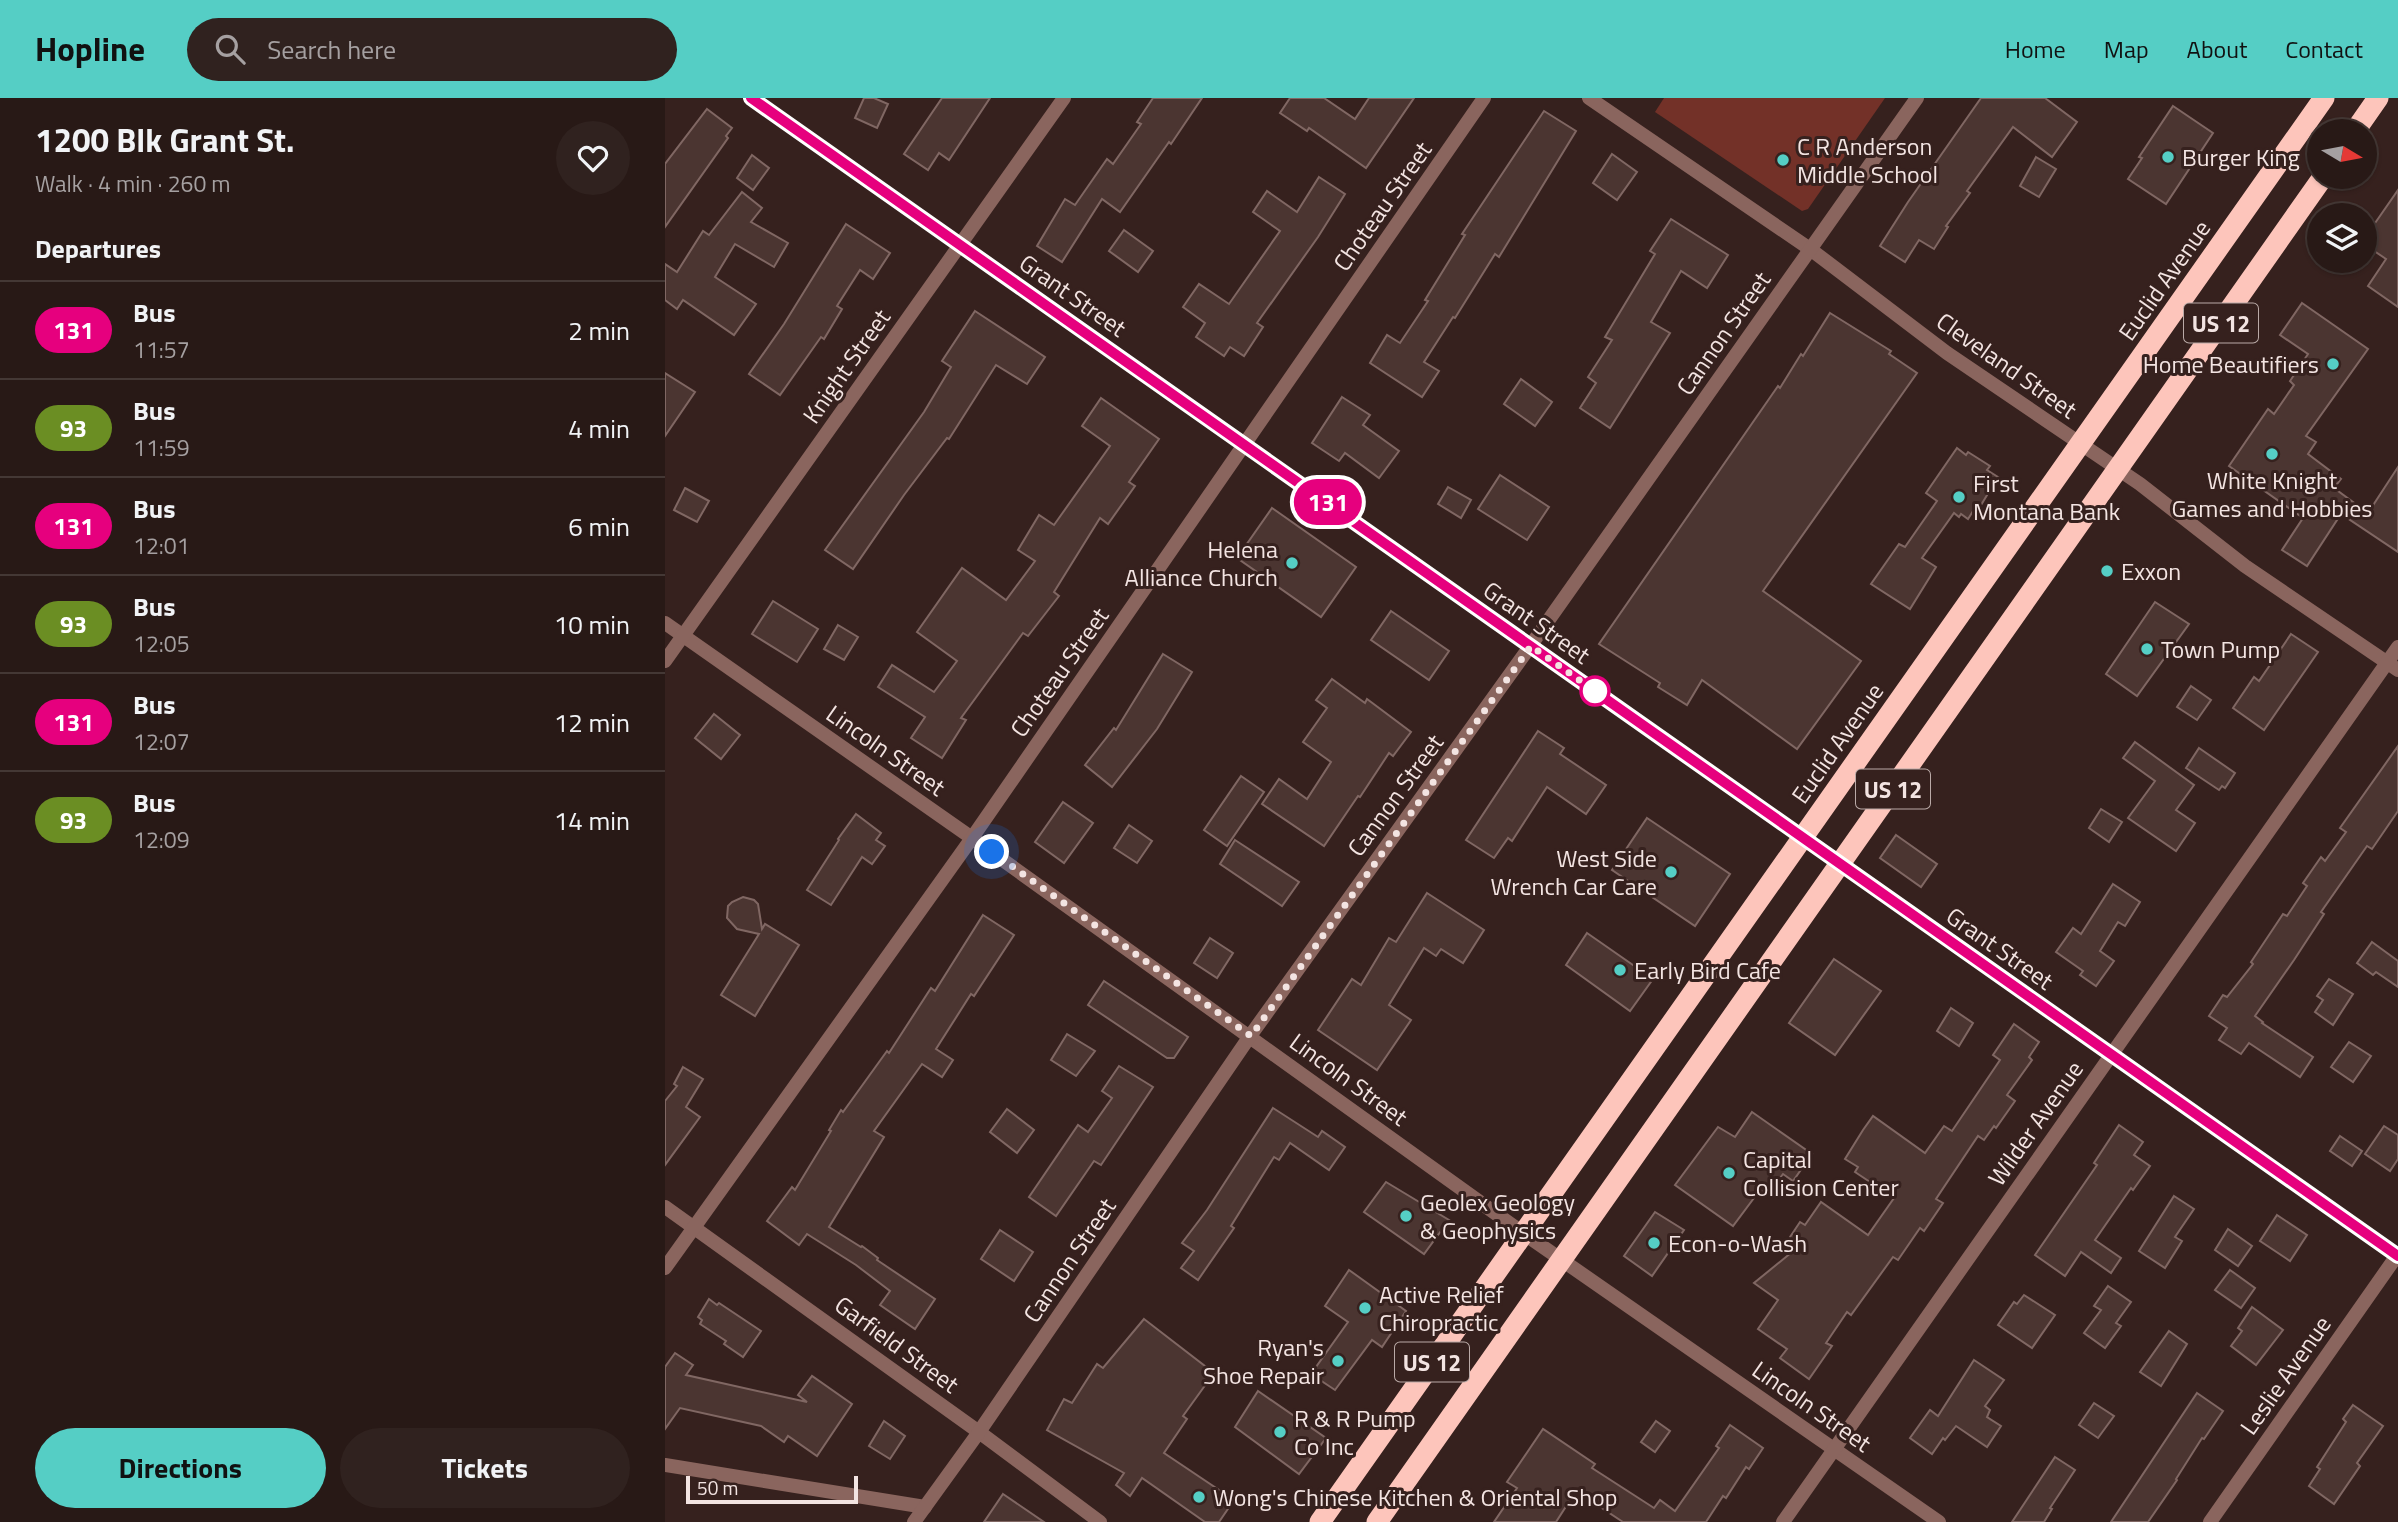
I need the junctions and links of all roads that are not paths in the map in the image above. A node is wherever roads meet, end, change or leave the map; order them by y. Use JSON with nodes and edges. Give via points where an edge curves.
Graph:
{"nodes":[{"id":1,"x":751,"y":98,"type":"edge"},
{"id":2,"x":1065,"y":98,"type":"edge"},
{"id":3,"x":1484,"y":98,"type":"edge"},
{"id":4,"x":1589,"y":98,"type":"edge"},
{"id":5,"x":1917,"y":98,"type":"edge"},
{"id":6,"x":2324,"y":98,"type":"edge"},
{"id":7,"x":2378,"y":98,"type":"edge"},
{"id":8,"x":2363,"y":119,"type":"edge"},
{"id":9,"x":2315,"y":189,"type":"edge"},
{"id":10,"x":961,"y":243,"type":"junction"},
{"id":11,"x":1810,"y":249,"type":"junction"},
{"id":12,"x":2080,"y":443,"type":"junction"},
{"id":13,"x":1246,"y":444,"type":"junction"},
{"id":14,"x":2118,"y":469,"type":"junction"},
{"id":15,"x":665,"y":623,"type":"edge"},
{"id":16,"x":683,"y":635,"type":"junction"},
{"id":17,"x":1531,"y":646,"type":"junction"},
{"id":18,"x":2398,"y":647,"type":"edge"},
{"id":19,"x":665,"y":661,"type":"edge"},
{"id":20,"x":2393,"y":666,"type":"edge"},
{"id":21,"x":1803,"y":837,"type":"junction"},
{"id":22,"x":972,"y":838,"type":"junction"},
{"id":23,"x":1841,"y":863,"type":"junction"},
{"id":24,"x":1251,"y":1036,"type":"junction"},
{"id":25,"x":2111,"y":1054,"type":"junction"},
{"id":26,"x":665,"y":1207,"type":"edge"},
{"id":27,"x":694,"y":1226,"type":"junction"},
{"id":28,"x":1523,"y":1233,"type":"junction"},
{"id":29,"x":2398,"y":1255,"type":"edge"},
{"id":30,"x":1562,"y":1259,"type":"junction"},
{"id":31,"x":665,"y":1268,"type":"edge"},
{"id":32,"x":979,"y":1432,"type":"junction"},
{"id":33,"x":1834,"y":1450,"type":"junction"},
{"id":34,"x":665,"y":1465,"type":"edge"},
{"id":35,"x":925,"y":1507,"type":"junction"},
{"id":36,"x":914,"y":1522,"type":"edge"},
{"id":37,"x":1100,"y":1522,"type":"edge"},
{"id":38,"x":1320,"y":1522,"type":"edge"},
{"id":39,"x":1377,"y":1522,"type":"edge"},
{"id":40,"x":1783,"y":1522,"type":"edge"},
{"id":41,"x":1939,"y":1522,"type":"edge"},
{"id":42,"x":2210,"y":1522,"type":"edge"}],
"edges":[{"from":1,"to":10,"type":"street","name":"Grant Street"},
{"from":2,"to":10,"type":"street","name":"Knight Street"},
{"from":3,"to":13,"type":"street","name":"Choteau Street"},
{"from":4,"to":11,"type":"street","name":"Cleveland Street"},
{"from":5,"to":11,"type":"street","name":"Cannon Street"},
{"from":6,"to":12,"type":"highway","name":"Euclid Avenue","number":"US 12"},
{"from":7,"to":8,"type":"highway"},
{"from":9,"to":14,"type":"highway","number":"US 12"},
{"from":10,"to":13,"type":"street","name":"Grant Street"},
{"from":10,"to":16,"type":"street","name":"Knight Street"},
{"from":11,"to":12,"type":"street","name":"Cleveland Street","via":[[1947,353]]},
{"from":11,"to":17,"type":"street","name":"Cannon Street"},
{"from":12,"to":14,"type":"street","name":"Cleveland Street"},
{"from":12,"to":21,"type":"highway","name":"Euclid Avenue","number":"US 12"},
{"from":13,"to":17,"type":"street","name":"Grant Street"},
{"from":13,"to":22,"type":"street","name":"Choteau Street"},
{"from":14,"to":20,"type":"street","name":"Cleveland Street","via":[[2245,566]]},
{"from":14,"to":23,"type":"highway","number":"US 12"},
{"from":15,"to":16,"type":"street","name":"Lincoln Street"},
{"from":16,"to":19,"type":"street","name":"Knight Street"},
{"from":16,"to":22,"type":"street","name":"Lincoln Street"},
{"from":17,"to":21,"type":"street","name":"Grant Street"},
{"from":17,"to":24,"type":"street","name":"Cannon Street"},
{"from":18,"to":20,"type":"street","name":"Wilder Avenue"},
{"from":20,"to":25,"type":"street","name":"Wilder Avenue"},
{"from":21,"to":23,"type":"street","name":"Grant Street"},
{"from":21,"to":28,"type":"highway","name":"Euclid Avenue","number":"US 12"},
{"from":22,"to":24,"type":"street","name":"Lincoln Street"},
{"from":22,"to":27,"type":"street","name":"Choteau Street"},
{"from":23,"to":25,"type":"street","name":"Grant Street"},
{"from":23,"to":30,"type":"highway","number":"US 12"},
{"from":24,"to":28,"type":"street","name":"Lincoln Street"},
{"from":24,"to":32,"type":"street","name":"Cannon Street"},
{"from":25,"to":29,"type":"street","name":"Grant Street"},
{"from":25,"to":33,"type":"street","name":"Wilder Avenue"},
{"from":26,"to":27,"type":"street","name":"Garfield Street"},
{"from":27,"to":31,"type":"street","name":"Choteau Street"},
{"from":27,"to":32,"type":"street","name":"Garfield Street"},
{"from":28,"to":30,"type":"street","name":"Lincoln Street"},
{"from":28,"to":38,"type":"highway","name":"Euclid Avenue","number":"US 12"},
{"from":29,"to":42,"type":"street","name":"Leslie Avenue"},
{"from":30,"to":33,"type":"street","name":"Lincoln Street"},
{"from":30,"to":39,"type":"highway","number":"US 12"},
{"from":32,"to":35,"type":"street","name":"Cannon Street"},
{"from":32,"to":37,"type":"street","name":"Garfield Street"},
{"from":33,"to":40,"type":"street","name":"Wilder Avenue"},
{"from":33,"to":41,"type":"street","name":"Lincoln Street"},
{"from":34,"to":35,"type":"street"},
{"from":35,"to":36,"type":"street","name":"Cannon Street"}]}
